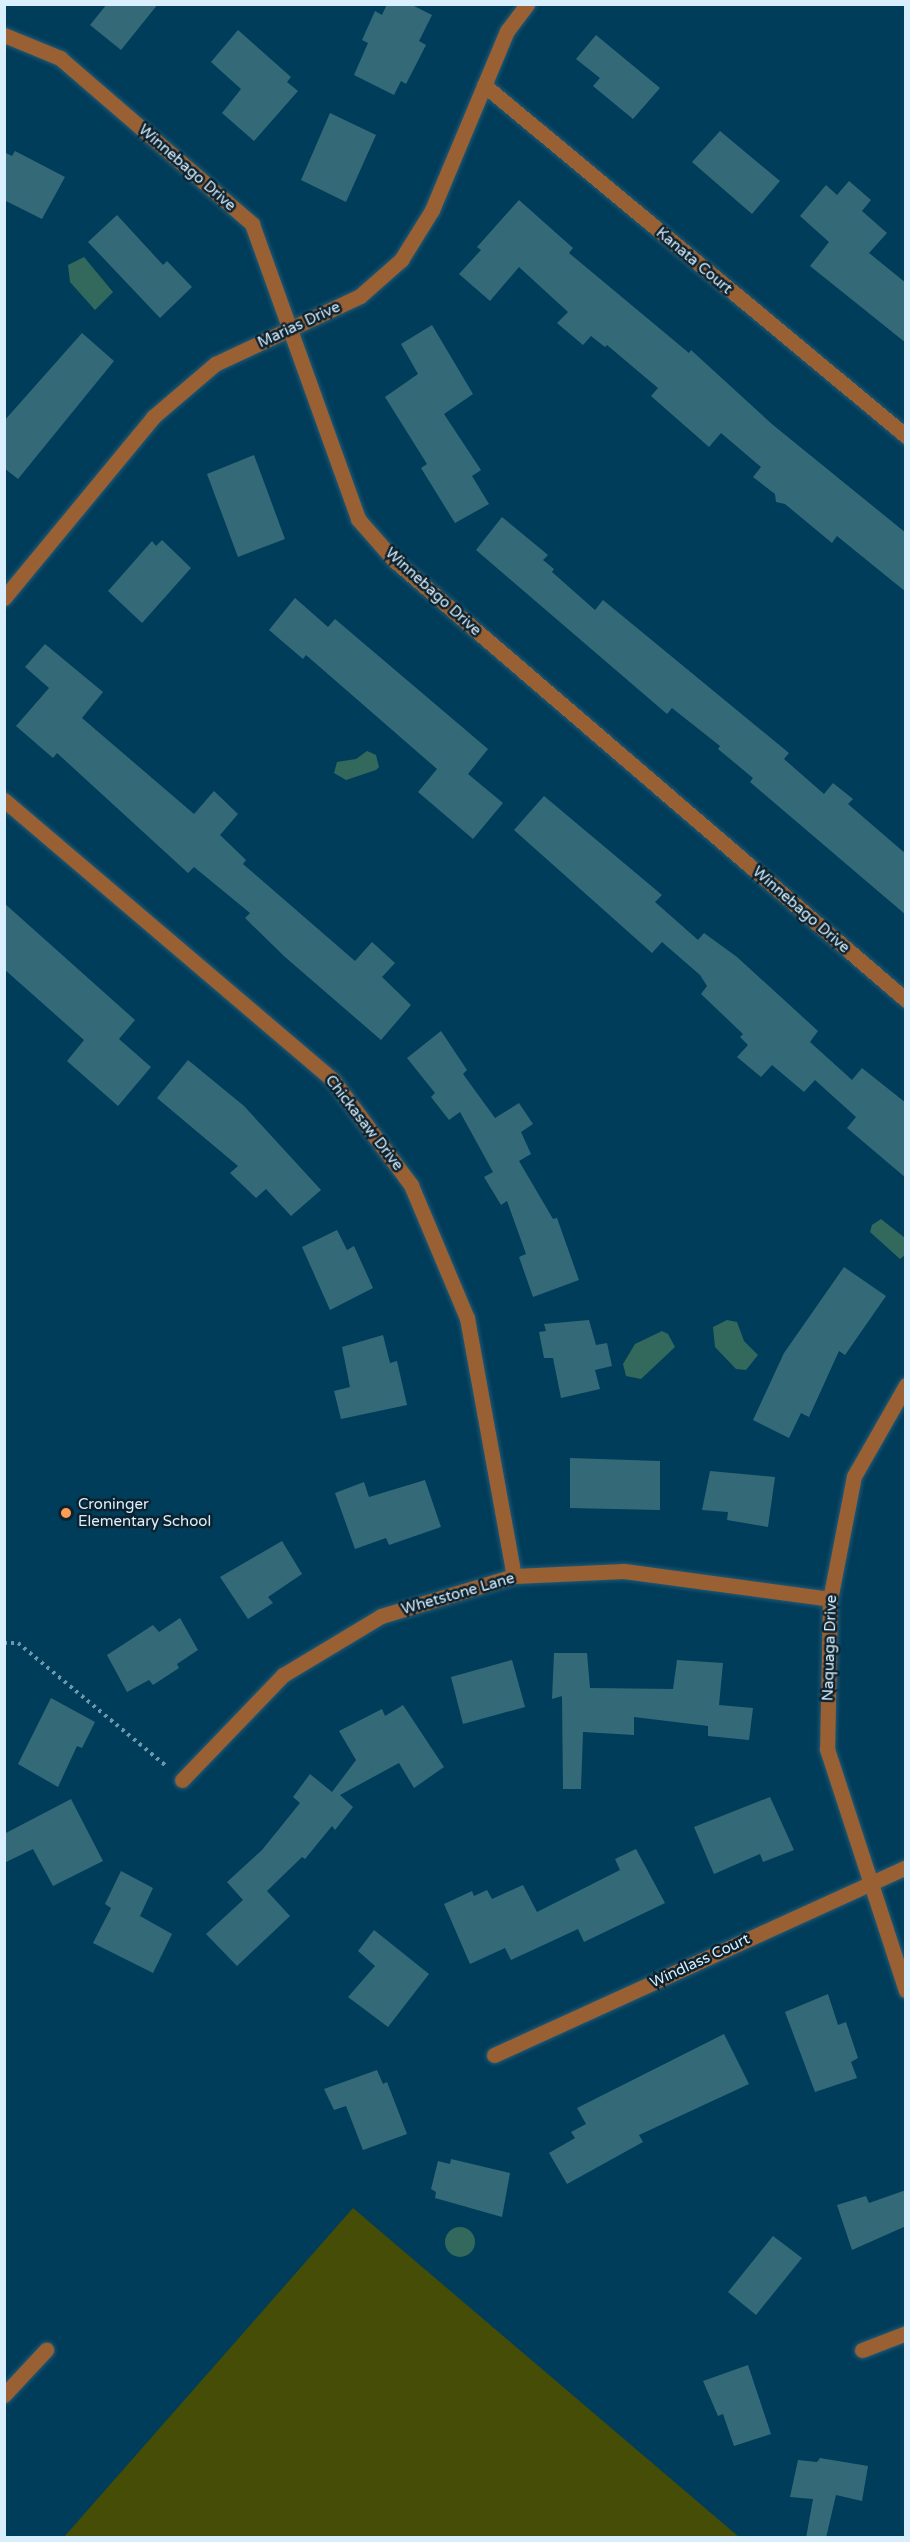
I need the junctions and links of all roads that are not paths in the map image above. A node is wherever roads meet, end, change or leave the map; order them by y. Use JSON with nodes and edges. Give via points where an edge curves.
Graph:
{"nodes":[{"id":1,"x":526,"y":4,"type":"edge"},
{"id":2,"x":4,"y":35,"type":"edge"},
{"id":3,"x":484,"y":85,"type":"junction"},
{"id":4,"x":289,"y":331,"type":"junction"},
{"id":5,"x":906,"y":436,"type":"edge"},
{"id":6,"x":4,"y":598,"type":"edge"},
{"id":7,"x":4,"y":800,"type":"edge"},
{"id":8,"x":906,"y":1000,"type":"edge"},
{"id":9,"x":906,"y":1385,"type":"edge"},
{"id":10,"x":514,"y":1576,"type":"junction"},
{"id":11,"x":830,"y":1599,"type":"junction"},
{"id":12,"x":182,"y":1780,"type":"road end"},
{"id":13,"x":906,"y":1867,"type":"edge"},
{"id":14,"x":869,"y":1884,"type":"junction"},
{"id":15,"x":906,"y":1990,"type":"edge"},
{"id":16,"x":494,"y":2055,"type":"dead end"},
{"id":17,"x":906,"y":2333,"type":"edge"},
{"id":18,"x":46,"y":2350,"type":"dead end"},
{"id":19,"x":862,"y":2350,"type":"dead end"},
{"id":20,"x":4,"y":2396,"type":"edge"}],
"edges":[{"from":1,"to":3,"type":"street","name":"Marias Drive","via":[[507,31]]},
{"from":2,"to":4,"type":"street","name":"Winnebago Drive","via":[[60,58],[252,224]]},
{"from":3,"to":4,"type":"street","name":"Marias Drive","via":[[432,210],[401,260],[360,296]]},
{"from":3,"to":5,"type":"street","name":"Kanata Court"},
{"from":4,"to":6,"type":"street","name":"Marias Drive","via":[[215,364],[153,417]]},
{"from":4,"to":8,"type":"street","name":"Winnebago Drive","via":[[358,519],[394,560]]},
{"from":7,"to":10,"type":"street","name":"Chickasaw Drive","via":[[332,1079],[411,1185],[467,1318]]},
{"from":9,"to":11,"type":"street","name":"Naquaga Drive","via":[[854,1476]]},
{"from":10,"to":11,"type":"street","name":"Whetstone Lane","via":[[624,1571]]},
{"from":10,"to":12,"type":"street","name":"Whetstone Lane","via":[[381,1616],[283,1675]]},
{"from":11,"to":14,"type":"street","name":"Naquaga Drive","via":[[827,1749]]},
{"from":13,"to":14,"type":"street","name":"Windlass Court"},
{"from":14,"to":15,"type":"street","name":"Naquaga Drive"},
{"from":14,"to":16,"type":"street","name":"Windlass Court"},
{"from":17,"to":19,"type":"street"},
{"from":18,"to":20,"type":"street"}]}
